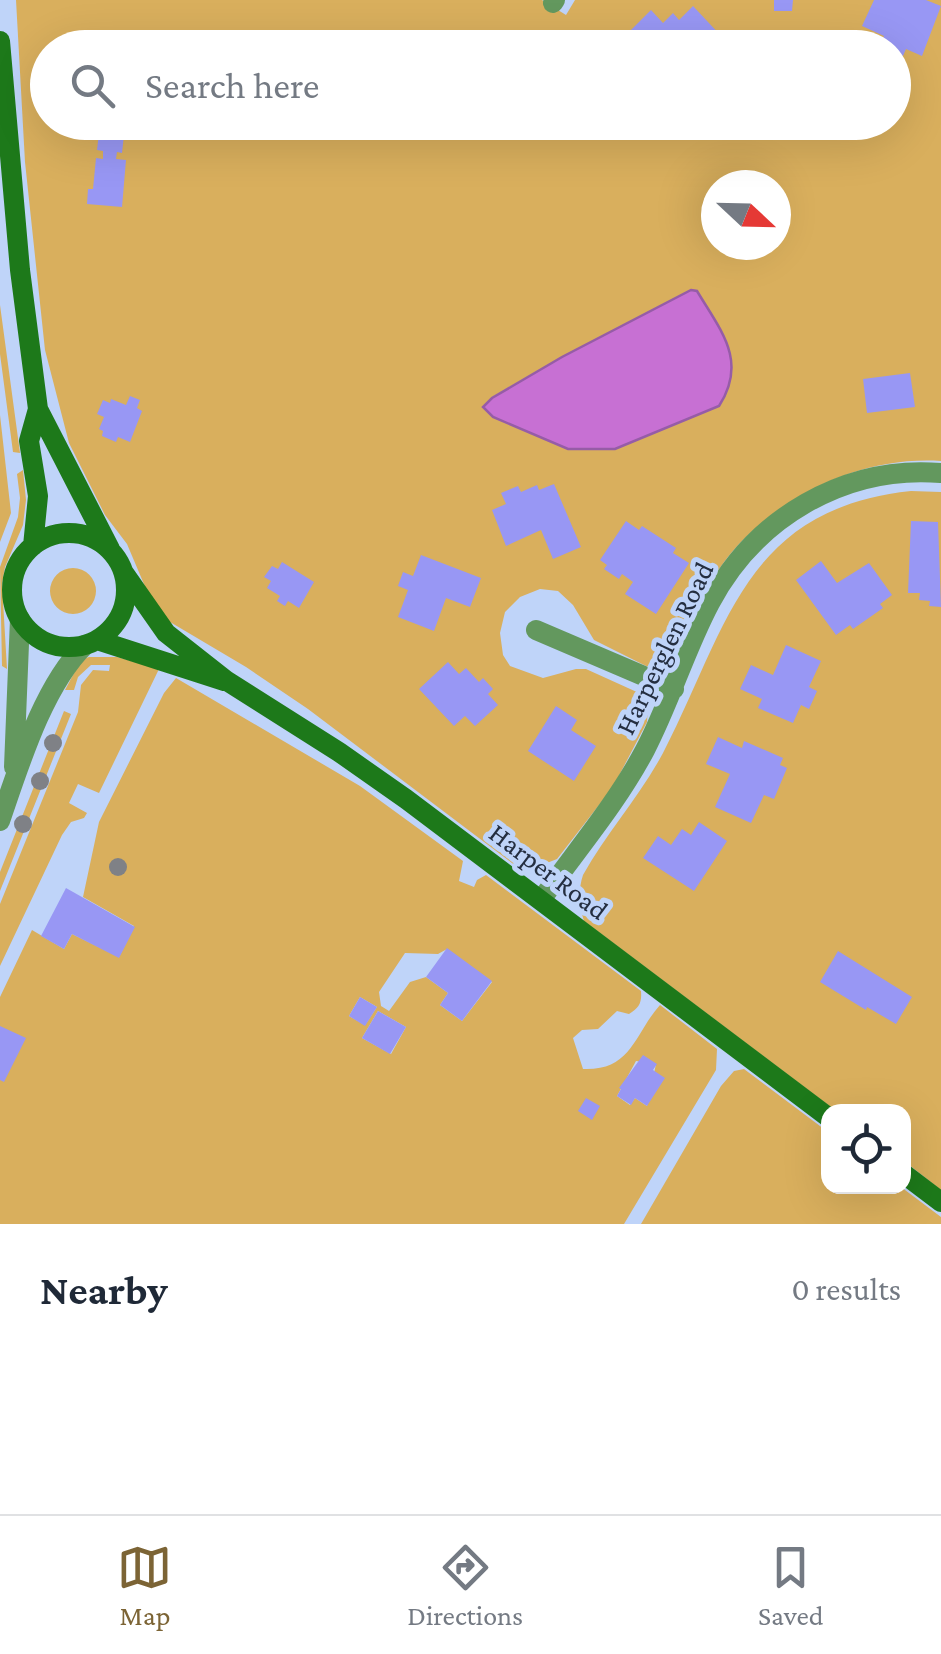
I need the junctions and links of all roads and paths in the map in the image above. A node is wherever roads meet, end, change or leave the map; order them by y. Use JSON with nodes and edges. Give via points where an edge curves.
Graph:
{"nodes":[{"id":1,"x":0,"y":41,"type":"edge"},
{"id":2,"x":38,"y":409,"type":"junction"},
{"id":3,"x":941,"y":473,"type":"edge"},
{"id":4,"x":33,"y":546,"type":"junction"},
{"id":5,"x":110,"y":550,"type":"junction"},
{"id":6,"x":124,"y":574,"type":"junction"},
{"id":7,"x":20,"y":619,"type":"junction"},
{"id":8,"x":536,"y":630,"type":"dead end"},
{"id":9,"x":91,"y":643,"type":"junction"},
{"id":10,"x":227,"y":681,"type":"junction"},
{"id":11,"x":674,"y":689,"type":"junction"},
{"id":12,"x":13,"y":784,"type":"junction"},
{"id":13,"x":0,"y":821,"type":"edge"},
{"id":14,"x":541,"y":900,"type":"junction"},
{"id":15,"x":821,"y":1112,"type":"edge"},
{"id":16,"x":911,"y":1179,"type":"edge"},
{"id":17,"x":941,"y":1202,"type":"edge"}],
"edges":[{"from":1,"to":2,"type":"main road"},
{"from":2,"to":4,"type":"main road","via":[[28,441],[38,496]]},
{"from":2,"to":5,"type":"main road"},
{"from":3,"to":11,"type":"street","name":"Harperglen Road","via":[[854,480],[783,516],[727,574]]},
{"from":4,"to":5,"type":"main road","via":[[64,533]]},
{"from":4,"to":7,"type":"main road","via":[[12,588]]},
{"from":5,"to":6,"type":"main road"},
{"from":6,"to":9,"type":"main road","via":[[119,618]]},
{"from":6,"to":10,"type":"main road","name":"Harper Road","via":[[166,633]]},
{"from":7,"to":9,"type":"main road","via":[[56,646]]},
{"from":7,"to":12,"type":"street"},
{"from":8,"to":11,"type":"street"},
{"from":9,"to":10,"type":"main road","name":"Harper Road"},
{"from":9,"to":12,"type":"street","via":[[67,662]]},
{"from":10,"to":14,"type":"main road","name":"Harper Road","via":[[340,752]]},
{"from":11,"to":14,"type":"street","name":"Harperglen Road","via":[[623,787]]},
{"from":12,"to":13,"type":"street"},
{"from":14,"to":15,"type":"main road","name":"Harper Road"},
{"from":16,"to":17,"type":"main road"}]}
